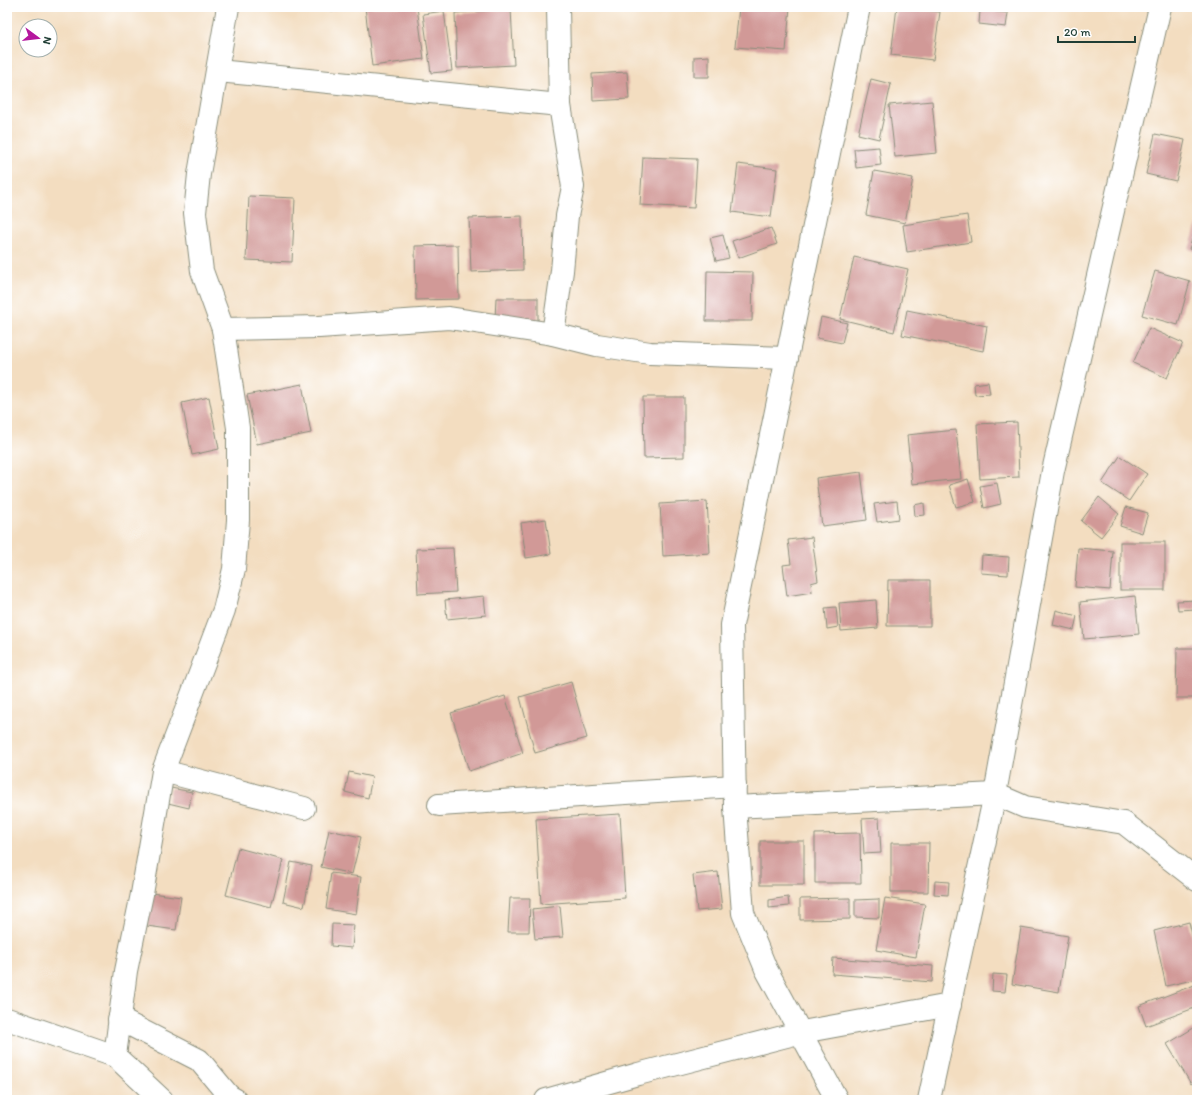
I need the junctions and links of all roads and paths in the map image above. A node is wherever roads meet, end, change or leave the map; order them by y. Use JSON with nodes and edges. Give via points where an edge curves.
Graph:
{"nodes":[{"id":1,"x":228,"y":7,"type":"edge"},
{"id":2,"x":558,"y":7,"type":"edge"},
{"id":3,"x":859,"y":7,"type":"edge"},
{"id":4,"x":1160,"y":7,"type":"edge"},
{"id":5,"x":218,"y":71,"type":"junction"},
{"id":6,"x":560,"y":104,"type":"junction"},
{"id":7,"x":223,"y":328,"type":"junction"},
{"id":8,"x":553,"y":334,"type":"junction"},
{"id":9,"x":787,"y":358,"type":"junction"},
{"id":10,"x":162,"y":771,"type":"junction"},
{"id":11,"x":995,"y":794,"type":"junction"},
{"id":12,"x":735,"y":796,"type":"junction"},
{"id":13,"x":439,"y":805,"type":"dead end"},
{"id":14,"x":304,"y":808,"type":"dead end"},
{"id":15,"x":1197,"y":880,"type":"edge"},
{"id":16,"x":950,"y":1005,"type":"junction"},
{"id":17,"x":7,"y":1019,"type":"edge"},
{"id":18,"x":120,"y":1019,"type":"junction"},
{"id":19,"x":802,"y":1032,"type":"junction"},
{"id":20,"x":114,"y":1056,"type":"junction"},
{"id":21,"x":155,"y":1097,"type":"edge"},
{"id":22,"x":236,"y":1100,"type":"edge"},
{"id":23,"x":546,"y":1100,"type":"edge"},
{"id":24,"x":837,"y":1100,"type":"edge"},
{"id":25,"x":929,"y":1100,"type":"edge"}],
"edges":[{"from":1,"to":5,"type":"street"},
{"from":2,"to":6,"type":"street"},
{"from":3,"to":9,"type":"street"},
{"from":4,"to":11,"type":"street","via":[[1054,471]]},
{"from":5,"to":6,"type":"street"},
{"from":5,"to":7,"type":"street","via":[[199,174],[195,213],[202,271]]},
{"from":6,"to":8,"type":"street","via":[[573,188],[567,216]]},
{"from":7,"to":8,"type":"street","via":[[319,327],[449,318]]},
{"from":7,"to":10,"type":"street","via":[[238,428],[238,520],[234,569],[224,610]]},
{"from":8,"to":9,"type":"street","via":[[597,346],[650,353]]},
{"from":9,"to":12,"type":"street","via":[[732,625]]},
{"from":10,"to":14,"type":"street"},
{"from":10,"to":18,"type":"street","via":[[142,894],[126,971]]},
{"from":11,"to":12,"type":"street"},
{"from":11,"to":15,"type":"street","via":[[1025,807],[1124,823]]},
{"from":11,"to":16,"type":"street"},
{"from":12,"to":13,"type":"street"},
{"from":12,"to":19,"type":"street","via":[[743,914],[766,969]]},
{"from":16,"to":19,"type":"street"},
{"from":16,"to":25,"type":"street"},
{"from":17,"to":20,"type":"street"},
{"from":18,"to":20,"type":"street"},
{"from":18,"to":22,"type":"street","via":[[199,1060],[229,1096]]},
{"from":19,"to":23,"type":"street"},
{"from":19,"to":24,"type":"street"},
{"from":20,"to":21,"type":"street"}]}
